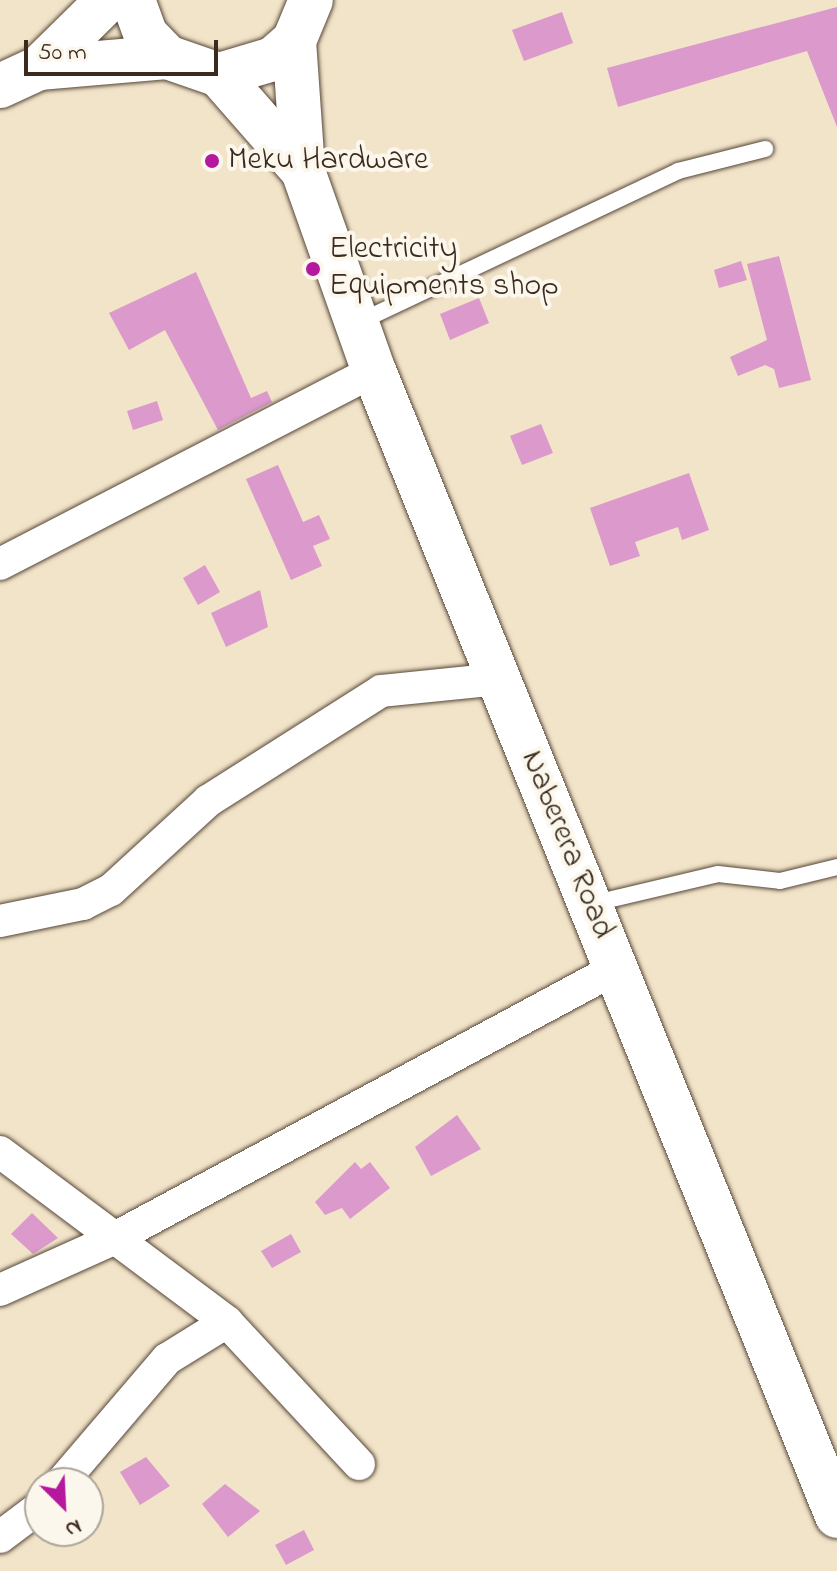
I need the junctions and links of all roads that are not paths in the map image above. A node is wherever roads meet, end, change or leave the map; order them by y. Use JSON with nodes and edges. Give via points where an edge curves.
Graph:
{"nodes":[{"id":1,"x":108,"y":0,"type":"edge"},
{"id":2,"x":133,"y":0,"type":"edge"},
{"id":3,"x":311,"y":0,"type":"edge"},
{"id":4,"x":294,"y":41,"type":"junction"},
{"id":5,"x":167,"y":57,"type":"junction"},
{"id":6,"x":39,"y":68,"type":"junction"},
{"id":7,"x":219,"y":75,"type":"junction"},
{"id":8,"x":0,"y":86,"type":"edge"},
{"id":9,"x":765,"y":149,"type":"dead end"},
{"id":10,"x":303,"y":171,"type":"junction"},
{"id":11,"x":357,"y":323,"type":"junction"},
{"id":12,"x":374,"y":371,"type":"junction"},
{"id":13,"x":0,"y":564,"type":"edge"},
{"id":14,"x":500,"y":679,"type":"junction"},
{"id":15,"x":837,"y":867,"type":"edge"},
{"id":16,"x":590,"y":904,"type":"junction"},
{"id":17,"x":0,"y":921,"type":"edge"},
{"id":18,"x":615,"y":969,"type":"junction"},
{"id":19,"x":0,"y":1152,"type":"edge"},
{"id":20,"x":111,"y":1240,"type":"junction"},
{"id":21,"x":0,"y":1290,"type":"edge"},
{"id":22,"x":227,"y":1322,"type":"junction"},
{"id":23,"x":359,"y":1464,"type":"dead end"},
{"id":24,"x":75,"y":1467,"type":"edge"},
{"id":25,"x":837,"y":1516,"type":"edge"},
{"id":26,"x":24,"y":1519,"type":"edge"},
{"id":27,"x":0,"y":1537,"type":"edge"}],
"edges":[{"from":1,"to":6,"type":"street"},
{"from":2,"to":5,"type":"street","via":[[146,35]]},
{"from":3,"to":4,"type":"street"},
{"from":4,"to":7,"type":"street","via":[[247,71]]},
{"from":4,"to":10,"type":"street","name":"Naberera Road"},
{"from":5,"to":6,"type":"street"},
{"from":5,"to":7,"type":"street"},
{"from":6,"to":8,"type":"street"},
{"from":7,"to":10,"type":"street","name":"Naberera Road"},
{"from":9,"to":11,"type":"lane","via":[[678,171]]},
{"from":10,"to":11,"type":"street","name":"Naberera Road"},
{"from":11,"to":12,"type":"street","name":"Naberera Road"},
{"from":12,"to":13,"type":"street"},
{"from":12,"to":14,"type":"street","name":"Naberera Road"},
{"from":14,"to":16,"type":"street","name":"Naberera Road"},
{"from":14,"to":17,"type":"street","via":[[381,691],[208,801],[111,890],[83,904]]},
{"from":15,"to":16,"type":"lane","via":[[780,881],[718,874]]},
{"from":16,"to":18,"type":"street","name":"Naberera Road"},
{"from":18,"to":20,"type":"street"},
{"from":18,"to":25,"type":"street","name":"Naberera Road"},
{"from":19,"to":20,"type":"street"},
{"from":20,"to":21,"type":"street"},
{"from":20,"to":22,"type":"street"},
{"from":22,"to":23,"type":"street"},
{"from":22,"to":24,"type":"street","via":[[167,1359]]},
{"from":26,"to":27,"type":"street"}]}
